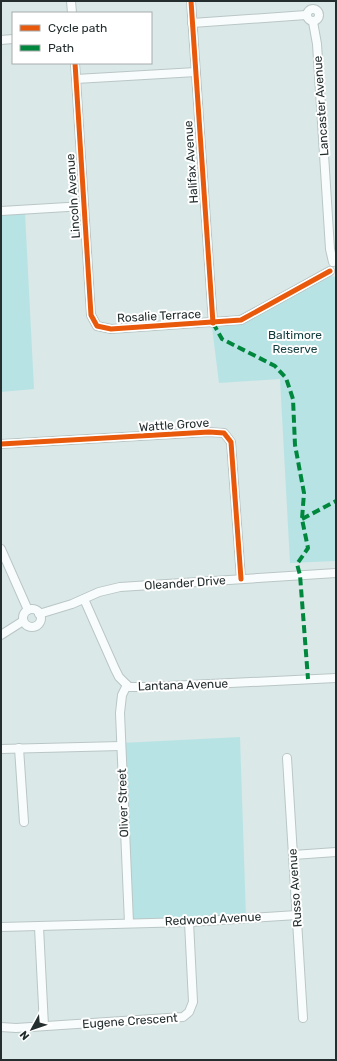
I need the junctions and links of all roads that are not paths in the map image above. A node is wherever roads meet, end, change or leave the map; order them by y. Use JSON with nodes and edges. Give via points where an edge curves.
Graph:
{"nodes":[{"id":1,"x":71,"y":1,"type":"edge"},
{"id":2,"x":191,"y":1,"type":"edge"},
{"id":3,"x":313,"y":5,"type":"edge"},
{"id":4,"x":72,"y":12,"type":"edge"},
{"id":5,"x":306,"y":16,"type":"junction"},
{"id":6,"x":312,"y":22,"type":"junction"},
{"id":7,"x":192,"y":23,"type":"junction"},
{"id":8,"x":12,"y":39,"type":"edge"},
{"id":9,"x":1,"y":40,"type":"edge"},
{"id":10,"x":75,"y":64,"type":"edge"},
{"id":11,"x":196,"y":72,"type":"junction"},
{"id":12,"x":76,"y":79,"type":"junction"},
{"id":13,"x":84,"y":206,"type":"junction"},
{"id":14,"x":1,"y":211,"type":"edge"},
{"id":15,"x":335,"y":262,"type":"edge"},
{"id":16,"x":333,"y":273,"type":"edge"},
{"id":17,"x":213,"y":322,"type":"junction"},
{"id":18,"x":97,"y":326,"type":"joint"},
{"id":19,"x":1,"y":444,"type":"edge"},
{"id":20,"x":1,"y":549,"type":"edge"},
{"id":21,"x":336,"y":573,"type":"edge"},
{"id":22,"x":241,"y":579,"type":"junction"},
{"id":23,"x":84,"y":599,"type":"junction"},
{"id":24,"x":28,"y":610,"type":"junction"},
{"id":25,"x":39,"y":614,"type":"junction"},
{"id":26,"x":23,"y":621,"type":"junction"},
{"id":27,"x":1,"y":635,"type":"edge"},
{"id":28,"x":336,"y":678,"type":"edge"},
{"id":29,"x":127,"y":685,"type":"junction"},
{"id":30,"x":121,"y":746,"type":"junction"},
{"id":31,"x":19,"y":748,"type":"junction"},
{"id":32,"x":1,"y":749,"type":"edge"},
{"id":33,"x":287,"y":758,"type":"dead end"},
{"id":34,"x":24,"y":822,"type":"dead end"},
{"id":35,"x":336,"y":852,"type":"edge"},
{"id":36,"x":293,"y":856,"type":"junction"},
{"id":37,"x":297,"y":915,"type":"junction"},
{"id":38,"x":189,"y":922,"type":"junction"},
{"id":39,"x":129,"y":923,"type":"junction"},
{"id":40,"x":1,"y":927,"type":"edge"},
{"id":41,"x":39,"y":927,"type":"junction"},
{"id":42,"x":303,"y":1018,"type":"dead end"},
{"id":43,"x":1,"y":1026,"type":"edge"},
{"id":44,"x":44,"y":1026,"type":"junction"}],
"edges":[{"from":1,"to":4,"type":"street"},
{"from":2,"to":7,"type":"street","name":"Halifax Avenue"},
{"from":3,"to":5,"type":"street"},
{"from":3,"to":6,"type":"street","via":[[319,16]]},
{"from":5,"to":6,"type":"street"},
{"from":5,"to":7,"type":"street"},
{"from":6,"to":15,"type":"street","name":"Lancaster Avenue","via":[[317,44],[330,249]]},
{"from":7,"to":11,"type":"street","name":"Halifax Avenue"},
{"from":8,"to":9,"type":"street"},
{"from":10,"to":12,"type":"street","name":"Lincoln Avenue"},
{"from":11,"to":12,"type":"street"},
{"from":11,"to":17,"type":"street","name":"Halifax Avenue"},
{"from":12,"to":13,"type":"street","name":"Lincoln Avenue"},
{"from":13,"to":14,"type":"street"},
{"from":13,"to":18,"type":"street","name":"Lincoln Avenue","via":[[91,315]]},
{"from":15,"to":16,"type":"street","via":[[329,266]]},
{"from":16,"to":17,"type":"street","name":"Rosalie Terrace","via":[[240,320]]},
{"from":17,"to":18,"type":"street","name":"Rosalie Terrace","via":[[111,329]]},
{"from":19,"to":22,"type":"street","name":"Wattle Grove","via":[[224,433],[232,442]]},
{"from":20,"to":24,"type":"street"},
{"from":21,"to":22,"type":"street","name":"Oleander Drive"},
{"from":22,"to":23,"type":"street","name":"Oleander Drive","via":[[120,587]]},
{"from":23,"to":25,"type":"street","name":"Oleander Drive"},
{"from":23,"to":29,"type":"street","name":"Lantana Avenue","via":[[119,677]]},
{"from":24,"to":25,"type":"street","via":[[34,610]]},
{"from":24,"to":26,"type":"street","via":[[23,616]]},
{"from":25,"to":26,"type":"street","via":[[40,621],[36,626],[29,627]]},
{"from":26,"to":27,"type":"street"},
{"from":28,"to":29,"type":"street","name":"Lantana Avenue","via":[[148,688]]},
{"from":29,"to":30,"type":"street","name":"Oliver Street","via":[[120,703]]},
{"from":30,"to":31,"type":"street"},
{"from":30,"to":39,"type":"street","name":"Oliver Street"},
{"from":31,"to":32,"type":"street"},
{"from":31,"to":34,"type":"street"},
{"from":33,"to":36,"type":"street","name":"Russo Avenue"},
{"from":35,"to":36,"type":"street"},
{"from":36,"to":37,"type":"street","name":"Russo Avenue"},
{"from":37,"to":38,"type":"street","name":"Redwood Avenue"},
{"from":37,"to":42,"type":"street","name":"Russo Avenue"},
{"from":38,"to":39,"type":"street","name":"Redwood Avenue"},
{"from":38,"to":44,"type":"street","name":"Eugene Crescent","via":[[193,1000],[187,1014],[179,1018]]},
{"from":39,"to":41,"type":"street","name":"Redwood Avenue"},
{"from":40,"to":41,"type":"street","name":"Redwood Avenue"},
{"from":41,"to":44,"type":"street"},
{"from":43,"to":44,"type":"street","name":"Eugene Crescent"}]}
